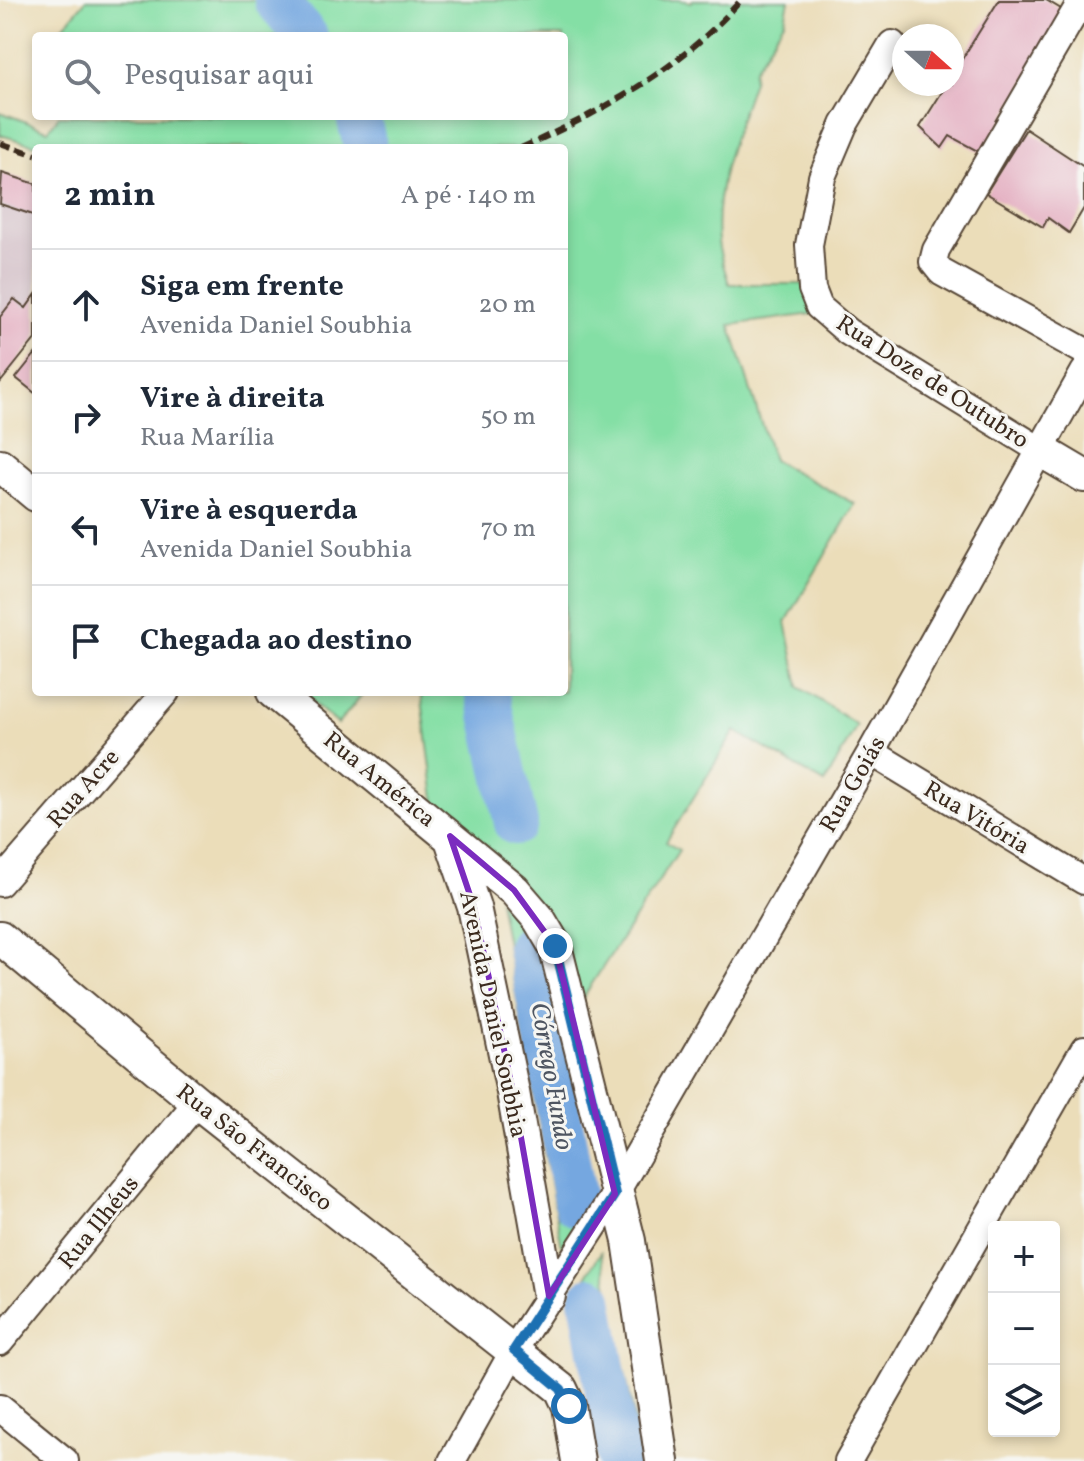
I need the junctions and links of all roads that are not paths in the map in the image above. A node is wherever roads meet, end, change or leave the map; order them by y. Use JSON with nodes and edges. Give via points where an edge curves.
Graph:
{"nodes":[{"id":1,"x":1082,"y":0,"type":"edge"},
{"id":2,"x":892,"y":44,"type":"dead end"},
{"id":3,"x":1084,"y":351,"type":"edge"},
{"id":4,"x":1084,"y":372,"type":"edge"},
{"id":5,"x":1040,"y":450,"type":"junction"},
{"id":6,"x":0,"y":465,"type":"edge"},
{"id":7,"x":1084,"y":476,"type":"edge"},
{"id":8,"x":32,"y":492,"type":"edge"},
{"id":9,"x":163,"y":696,"type":"edge"},
{"id":10,"x":278,"y":696,"type":"edge"},
{"id":11,"x":871,"y":752,"type":"junction"},
{"id":12,"x":450,"y":836,"type":"junction"},
{"id":13,"x":1084,"y":881,"type":"edge"},
{"id":14,"x":0,"y":883,"type":"edge"},
{"id":15,"x":0,"y":938,"type":"edge"},
{"id":16,"x":1084,"y":1049,"type":"edge"},
{"id":17,"x":197,"y":1102,"type":"junction"},
{"id":18,"x":615,"y":1194,"type":"junction"},
{"id":19,"x":549,"y":1296,"type":"junction"},
{"id":20,"x":0,"y":1342,"type":"edge"},
{"id":21,"x":514,"y":1350,"type":"junction"},
{"id":22,"x":0,"y":1408,"type":"edge"},
{"id":23,"x":65,"y":1461,"type":"edge"},
{"id":24,"x":452,"y":1461,"type":"edge"},
{"id":25,"x":578,"y":1461,"type":"edge"},
{"id":26,"x":662,"y":1461,"type":"edge"},
{"id":27,"x":848,"y":1461,"type":"edge"}],
"edges":[{"from":1,"to":3,"type":"street","via":[[933,262],[941,272]]},
{"from":2,"to":5,"type":"street","name":"Rua Doze de Outubro","via":[[844,125],[822,177],[809,245],[812,289],[819,307],[848,332]]},
{"from":4,"to":5,"type":"street","name":"Rua Goiás"},
{"from":5,"to":7,"type":"main road","name":"Rua Doze de Outubro"},
{"from":5,"to":11,"type":"street","name":"Rua Goiás"},
{"from":6,"to":8,"type":"main road"},
{"from":9,"to":14,"type":"street","name":"Rua Acre"},
{"from":10,"to":12,"type":"main road","name":"Rua América"},
{"from":11,"to":13,"type":"street","name":"Rua Vitória"},
{"from":11,"to":18,"type":"street","name":"Rua Goiás"},
{"from":12,"to":18,"type":"main road","name":"Avenida Daniel Soubhia","via":[[514,890],[555,946]]},
{"from":12,"to":19,"type":"main road","name":"Avenida Daniel Soubhia","via":[[474,907]]},
{"from":15,"to":17,"type":"main road","name":"Rua São Francisco"},
{"from":16,"to":27,"type":"street"},
{"from":17,"to":20,"type":"street","name":"Rua Ilhéus"},
{"from":17,"to":21,"type":"main road","name":"Rua São Francisco"},
{"from":18,"to":19,"type":"street","name":"Rua Goiás"},
{"from":18,"to":26,"type":"main road","name":"Avenida Daniel Soubhia","via":[[629,1241]]},
{"from":19,"to":21,"type":"street","name":"Rua Goiás"},
{"from":21,"to":24,"type":"street","name":"Rua Goiás"},
{"from":21,"to":25,"type":"main road","via":[[567,1397]]},
{"from":22,"to":23,"type":"street"}]}
